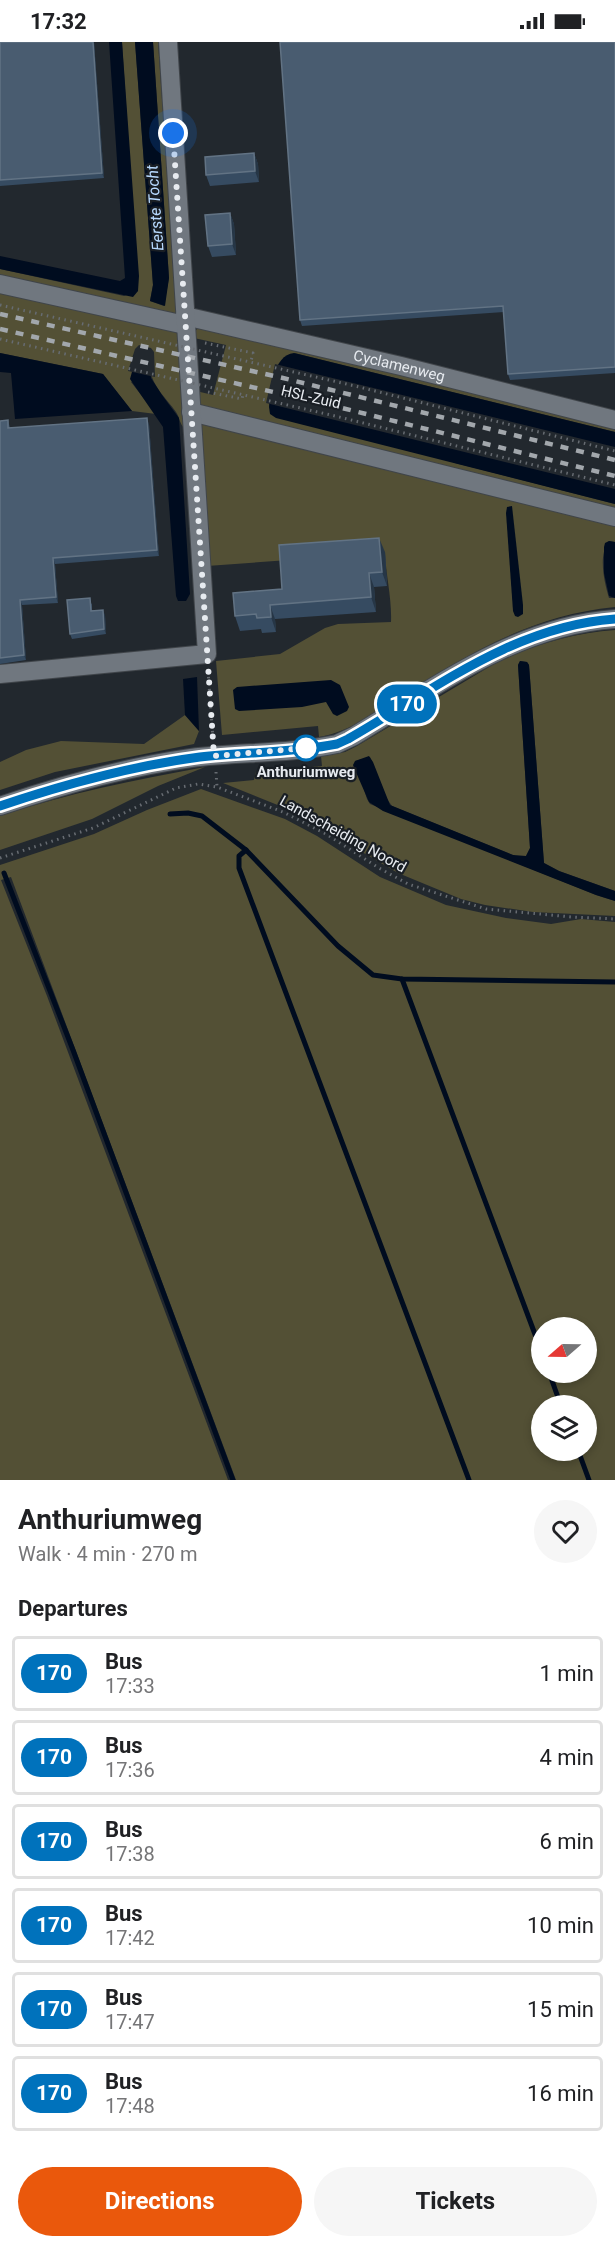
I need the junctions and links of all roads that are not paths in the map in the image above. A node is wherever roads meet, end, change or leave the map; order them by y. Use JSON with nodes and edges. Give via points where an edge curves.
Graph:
{"nodes":[{"id":1,"x":168,"y":42,"type":"edge"},
{"id":2,"x":0,"y":284,"type":"edge"},
{"id":3,"x":185,"y":321,"type":"junction"},
{"id":4,"x":191,"y":412,"type":"junction"},
{"id":5,"x":615,"y":420,"type":"edge"},
{"id":6,"x":615,"y":517,"type":"edge"},
{"id":7,"x":615,"y":619,"type":"edge"},
{"id":8,"x":0,"y":674,"type":"edge"},
{"id":9,"x":0,"y":806,"type":"edge"}],
"edges":[{"from":1,"to":3,"type":"street"},
{"from":2,"to":3,"type":"street","name":"Cyclamenweg"},
{"from":3,"to":4,"type":"street"},
{"from":3,"to":5,"type":"street","name":"Cyclamenweg","via":[[390,363]]},
{"from":4,"to":6,"type":"street"},
{"from":4,"to":8,"type":"street","via":[[207,654]]},
{"from":7,"to":9,"type":"street","via":[[557,628],[513,644],[343,742],[124,770]]}]}
